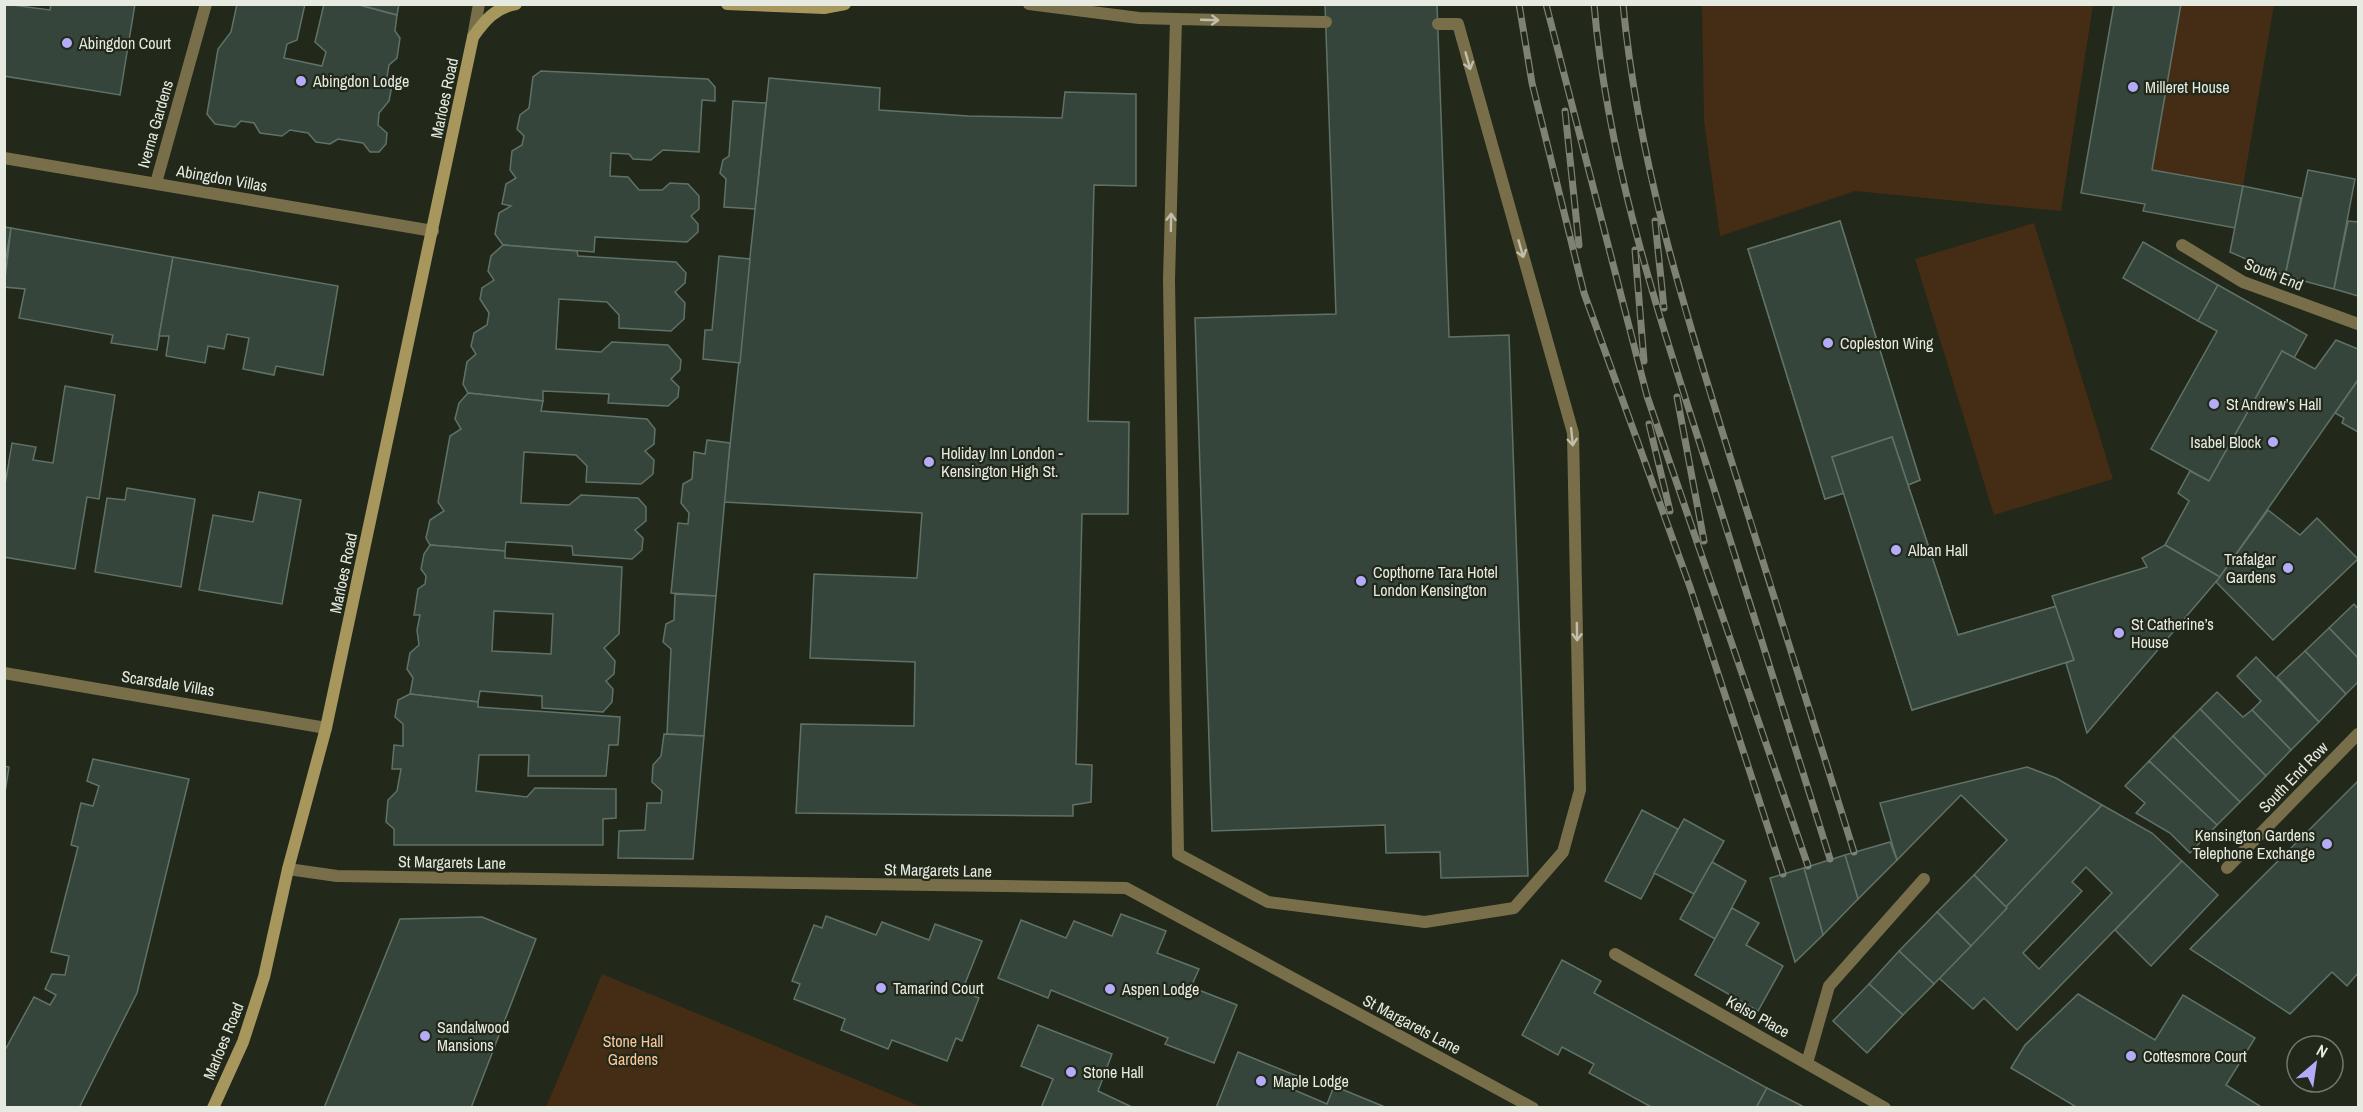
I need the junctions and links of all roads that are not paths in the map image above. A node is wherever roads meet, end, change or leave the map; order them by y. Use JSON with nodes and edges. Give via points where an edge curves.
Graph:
{"nodes":[{"id":1,"x":206,"y":4,"type":"edge"},
{"id":2,"x":479,"y":4,"type":"edge"},
{"id":3,"x":516,"y":4,"type":"edge"},
{"id":4,"x":727,"y":4,"type":"edge"},
{"id":5,"x":845,"y":4,"type":"edge"},
{"id":6,"x":1029,"y":4,"type":"edge"},
{"id":7,"x":1176,"y":19,"type":"junction"},
{"id":8,"x":1326,"y":22,"type":"dead end"},
{"id":9,"x":1438,"y":24,"type":"dead end"},
{"id":10,"x":473,"y":37,"type":"junction"},
{"id":11,"x":4,"y":158,"type":"edge"},
{"id":12,"x":156,"y":183,"type":"junction"},
{"id":13,"x":433,"y":231,"type":"junction"},
{"id":14,"x":2182,"y":246,"type":"dead end"},
{"id":15,"x":2358,"y":324,"type":"edge"},
{"id":16,"x":4,"y":673,"type":"edge"},
{"id":17,"x":326,"y":728,"type":"junction"},
{"id":18,"x":2358,"y":734,"type":"edge"},
{"id":19,"x":2226,"y":868,"type":"dead end"},
{"id":20,"x":288,"y":869,"type":"junction"},
{"id":21,"x":1924,"y":879,"type":"dead end"},
{"id":22,"x":1615,"y":954,"type":"dead end"},
{"id":23,"x":1807,"y":1063,"type":"junction"},
{"id":24,"x":213,"y":1107,"type":"edge"},
{"id":25,"x":1533,"y":1107,"type":"edge"},
{"id":26,"x":1885,"y":1107,"type":"edge"}],
"edges":[{"from":1,"to":12,"type":"street","name":"Iverna Gardens"},
{"from":2,"to":10,"type":"street"},
{"from":3,"to":10,"type":"street","via":[[502,7],[486,19]]},
{"from":4,"to":5,"type":"street","via":[[824,8]]},
{"from":6,"to":7,"type":"street"},
{"from":7,"to":8,"type":"street","one_way":true},
{"from":9,"to":7,"type":"street","one_way":true,"via":[[1458,24],[1573,433],[1580,790],[1563,852],[1514,908],[1425,922],[1268,902],[1178,854],[1169,280]]},
{"from":10,"to":13,"type":"street","name":"Marloes Road"},
{"from":11,"to":12,"type":"street","name":"Abingdon Villas"},
{"from":12,"to":13,"type":"street","name":"Abingdon Villas"},
{"from":13,"to":17,"type":"street","name":"Marloes Road"},
{"from":14,"to":15,"type":"street","name":"South End","via":[[2243,282]]},
{"from":16,"to":17,"type":"street","name":"Scarsdale Villas"},
{"from":17,"to":20,"type":"street","name":"Marloes Road"},
{"from":18,"to":19,"type":"street","name":"South End Row"},
{"from":20,"to":24,"type":"street","name":"Marloes Road","via":[[243,1042]]},
{"from":20,"to":25,"type":"street","name":"St Margarets Lane","via":[[337,876],[1126,888]]},
{"from":21,"to":23,"type":"street","via":[[1829,986]]},
{"from":22,"to":23,"type":"street","name":"Kelso Place"},
{"from":23,"to":26,"type":"street","name":"Kelso Place"}]}
